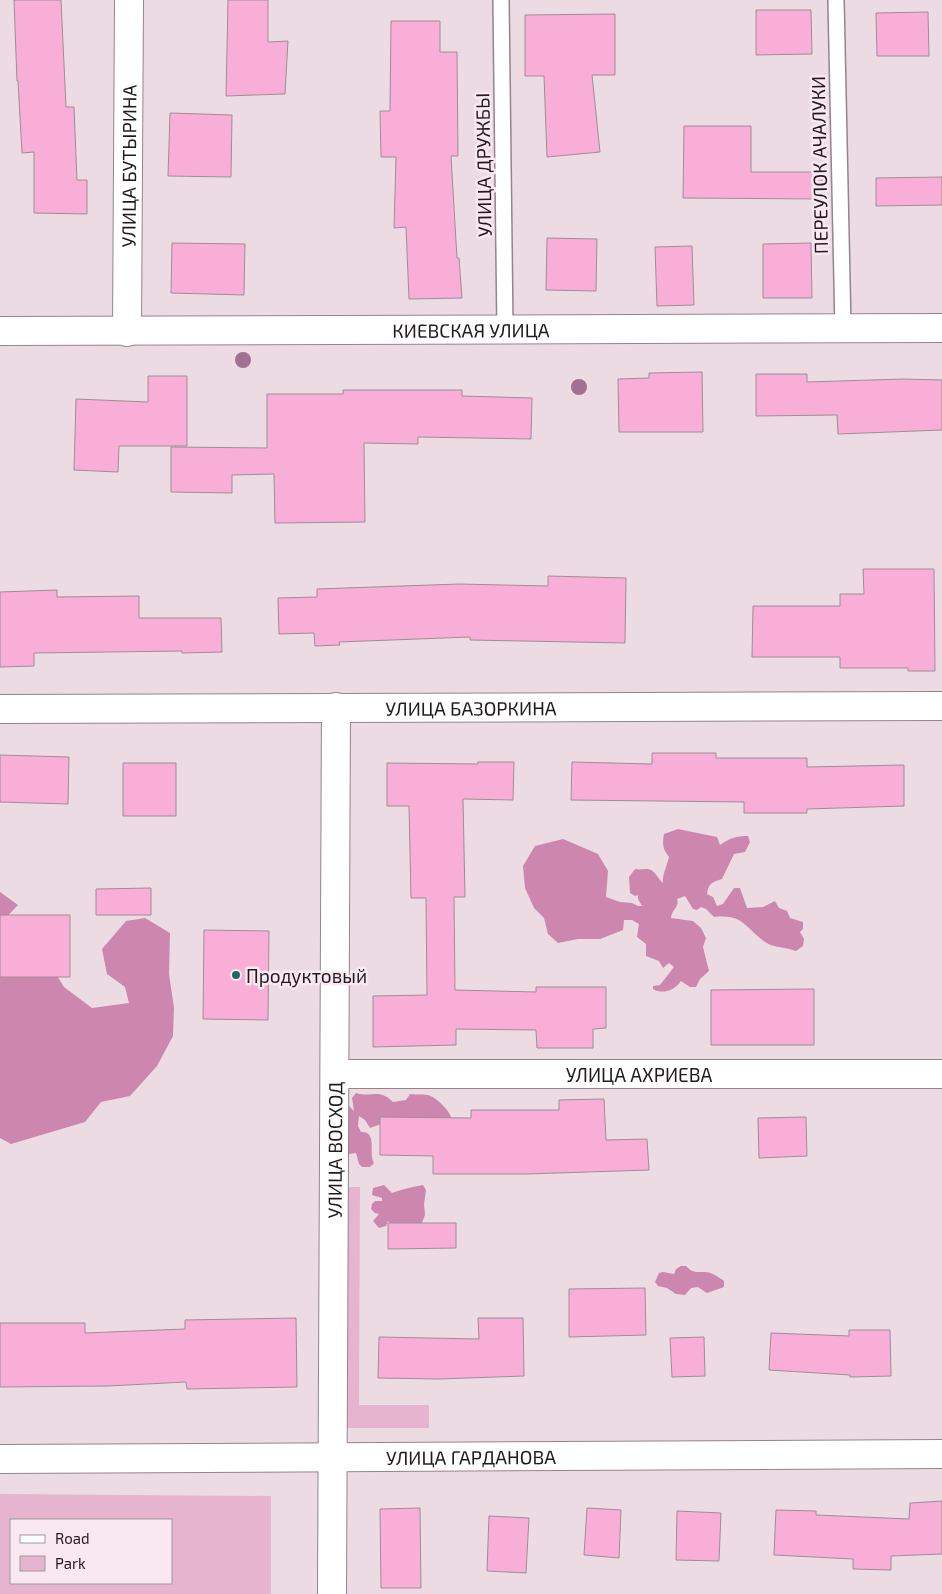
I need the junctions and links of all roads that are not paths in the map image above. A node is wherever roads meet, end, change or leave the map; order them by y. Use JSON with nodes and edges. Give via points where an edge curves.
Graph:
{"nodes":[{"id":1,"x":129,"y":0,"type":"edge"},
{"id":2,"x":500,"y":0,"type":"edge"},
{"id":3,"x":836,"y":0,"type":"edge"},
{"id":4,"x":942,"y":328,"type":"edge"},
{"id":5,"x":842,"y":329,"type":"junction"},
{"id":6,"x":505,"y":330,"type":"junction"},
{"id":7,"x":0,"y":332,"type":"edge"},
{"id":8,"x":127,"y":332,"type":"junction"},
{"id":9,"x":942,"y":706,"type":"edge"},
{"id":10,"x":336,"y":707,"type":"junction"},
{"id":11,"x":0,"y":709,"type":"edge"},
{"id":12,"x":335,"y":1074,"type":"junction"},
{"id":13,"x":942,"y":1074,"type":"edge"},
{"id":14,"x":942,"y":1454,"type":"edge"},
{"id":15,"x":333,"y":1458,"type":"junction"},
{"id":16,"x":0,"y":1459,"type":"edge"},
{"id":17,"x":332,"y":1594,"type":"edge"}],
"edges":[{"from":1,"to":8,"type":"street","name":"УЛИЦА БУТЫРИНА"},
{"from":2,"to":6,"type":"lane","name":"УЛИЦА ДРУЖБЫ"},
{"from":3,"to":5,"type":"lane","name":"ПЕРЕУЛОК АЧАЛУКИ"},
{"from":4,"to":5,"type":"street","name":"КИЕВСКАЯ УЛИЦА"},
{"from":5,"to":6,"type":"street","name":"КИЕВСКАЯ УЛИЦА"},
{"from":6,"to":8,"type":"street","name":"КИЕВСКАЯ УЛИЦА"},
{"from":7,"to":8,"type":"street","name":"КИЕВСКАЯ УЛИЦА"},
{"from":9,"to":10,"type":"street","name":"УЛИЦА БАЗОРКИНА"},
{"from":10,"to":11,"type":"street","name":"УЛИЦА БАЗОРКИНА"},
{"from":10,"to":12,"type":"street","name":"УЛИЦА ВОСХОД"},
{"from":12,"to":13,"type":"street","name":"УЛИЦА АХРИЕВА"},
{"from":12,"to":15,"type":"street","name":"УЛИЦА ВОСХОД"},
{"from":14,"to":15,"type":"street","name":"УЛИЦА ГАРДАНОВА"},
{"from":15,"to":16,"type":"street","name":"УЛИЦА ГАРДАНОВА"},
{"from":15,"to":17,"type":"street","name":"УЛИЦА ВОСХОД"}]}
